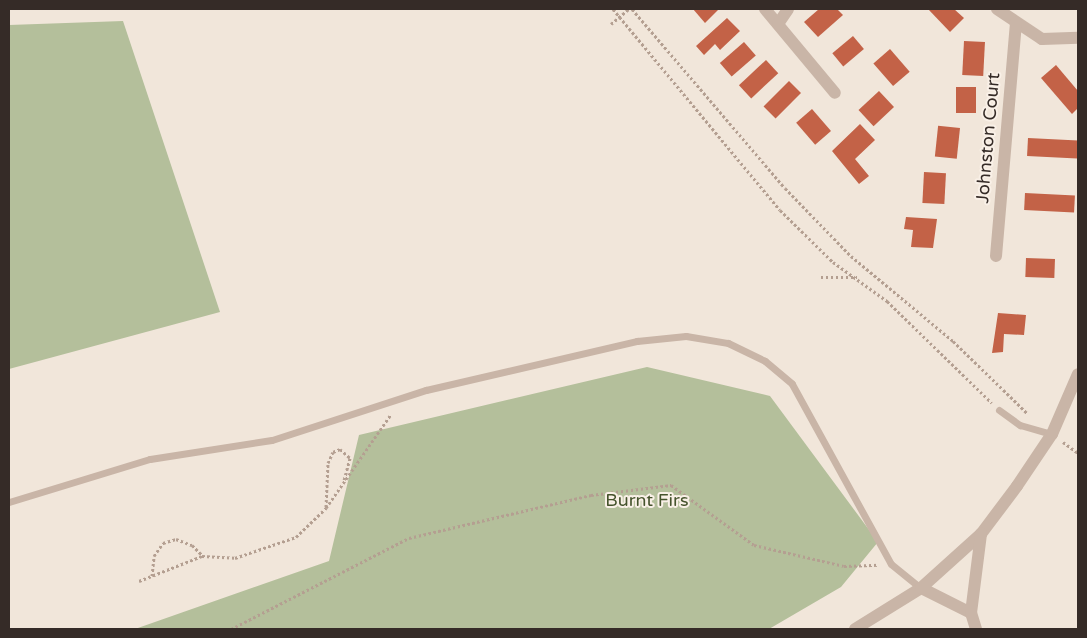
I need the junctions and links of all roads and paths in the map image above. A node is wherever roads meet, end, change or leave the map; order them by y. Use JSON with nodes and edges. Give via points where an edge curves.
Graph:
{"nodes":[{"id":1,"x":612,"y":9,"type":"edge"},
{"id":2,"x":630,"y":9,"type":"edge"},
{"id":3,"x":765,"y":9,"type":"edge"},
{"id":4,"x":788,"y":9,"type":"edge"},
{"id":5,"x":997,"y":9,"type":"edge"},
{"id":6,"x":1016,"y":23,"type":"junction"},
{"id":7,"x":611,"y":24,"type":"dead end"},
{"id":8,"x":778,"y":24,"type":"junction"},
{"id":9,"x":1078,"y":38,"type":"edge"},
{"id":10,"x":835,"y":93,"type":"dead end"},
{"id":11,"x":996,"y":256,"type":"dead end"},
{"id":12,"x":821,"y":277,"type":"dead end"},
{"id":13,"x":860,"y":278,"type":"junction"},
{"id":14,"x":1078,"y":374,"type":"edge"},
{"id":15,"x":403,"y":397,"type":"junction"},
{"id":16,"x":999,"y":410,"type":"joint"},
{"id":17,"x":1029,"y":415,"type":"dead end"},
{"id":18,"x":1052,"y":434,"type":"junction"},
{"id":19,"x":1078,"y":453,"type":"edge"},
{"id":20,"x":343,"y":483,"type":"junction"},
{"id":21,"x":9,"y":502,"type":"edge"},
{"id":22,"x":326,"y":508,"type":"junction"},
{"id":23,"x":980,"y":534,"type":"junction"},
{"id":24,"x":202,"y":556,"type":"junction"},
{"id":25,"x":891,"y":564,"type":"junction"},
{"id":26,"x":152,"y":576,"type":"junction"},
{"id":27,"x":139,"y":582,"type":"dead end"},
{"id":28,"x":921,"y":588,"type":"junction"},
{"id":29,"x":971,"y":613,"type":"junction"},
{"id":30,"x":231,"y":629,"type":"edge"},
{"id":31,"x":855,"y":629,"type":"edge"},
{"id":32,"x":976,"y":629,"type":"edge"}],
"edges":[{"from":1,"to":13,"type":"path","via":[[780,210],[833,262]]},
{"from":2,"to":7,"type":"path"},
{"from":2,"to":17,"type":"path","via":[[785,188],[851,256],[953,341]]},
{"from":3,"to":8,"type":"street"},
{"from":4,"to":8,"type":"street"},
{"from":5,"to":6,"type":"street"},
{"from":6,"to":9,"type":"street","via":[[1042,39]]},
{"from":6,"to":11,"type":"street","name":"Johnston Court"},
{"from":8,"to":10,"type":"street"},
{"from":12,"to":13,"type":"path","via":[[841,274]]},
{"from":13,"to":16,"type":"path"},
{"from":14,"to":18,"type":"street"},
{"from":15,"to":20,"type":"path"},
{"from":15,"to":21,"type":"lane","via":[[272,440],[150,459]]},
{"from":15,"to":25,"type":"lane","via":[[637,342],[686,336],[728,343],[765,361],[792,384]]},
{"from":16,"to":18,"type":"lane","via":[[1020,425]]},
{"from":18,"to":19,"type":"path"},
{"from":18,"to":23,"type":"street"},
{"from":20,"to":22,"type":"path"},
{"from":20,"to":22,"type":"path","via":[[350,458],[340,450],[332,452],[328,463]]},
{"from":22,"to":24,"type":"path","via":[[296,537],[235,558]]},
{"from":23,"to":28,"type":"street"},
{"from":23,"to":29,"type":"street"},
{"from":24,"to":26,"type":"path"},
{"from":24,"to":26,"type":"path","via":[[192,545],[176,539],[163,543],[154,556]]},
{"from":25,"to":28,"type":"lane"},
{"from":25,"to":30,"type":"path","via":[[844,566],[754,545],[671,485],[591,495],[409,538]]},
{"from":26,"to":27,"type":"path"},
{"from":28,"to":29,"type":"street"},
{"from":28,"to":31,"type":"street"},
{"from":29,"to":32,"type":"street"}]}
